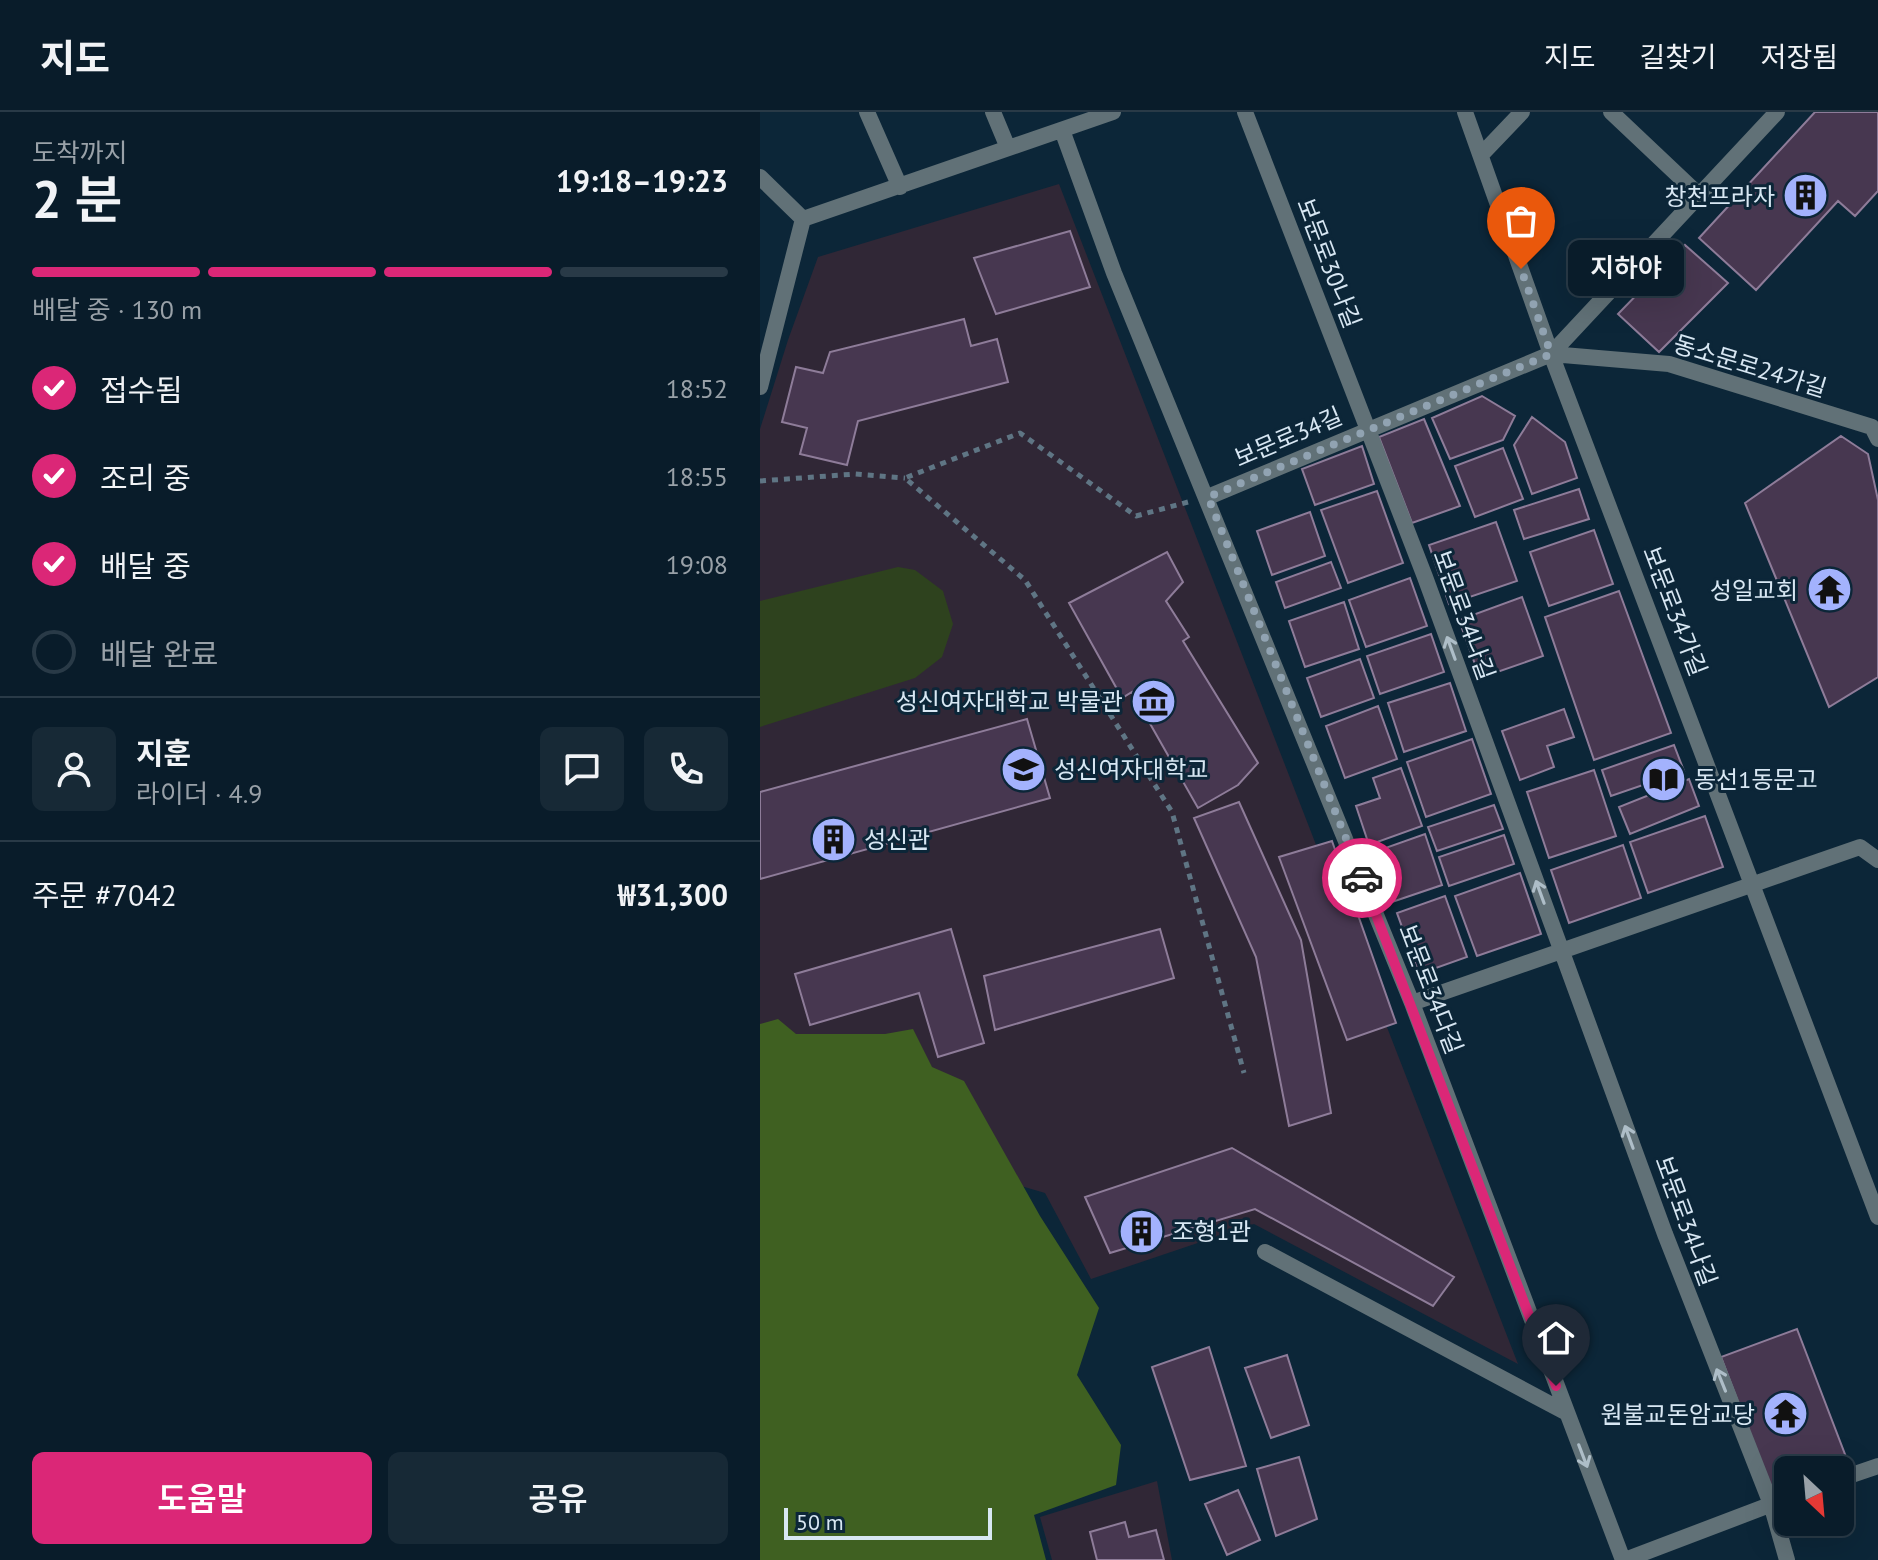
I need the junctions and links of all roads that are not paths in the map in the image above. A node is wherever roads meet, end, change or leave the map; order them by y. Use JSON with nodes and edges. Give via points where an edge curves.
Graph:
{"nodes":[{"id":1,"x":867,"y":112,"type":"edge"},
{"id":2,"x":993,"y":112,"type":"edge"},
{"id":3,"x":1113,"y":112,"type":"edge"},
{"id":4,"x":1245,"y":112,"type":"edge"},
{"id":5,"x":1465,"y":112,"type":"edge"},
{"id":6,"x":1522,"y":112,"type":"edge"},
{"id":7,"x":1611,"y":112,"type":"edge"},
{"id":8,"x":1771,"y":114,"type":"edge"},
{"id":9,"x":1062,"y":130,"type":"junction"},
{"id":10,"x":1008,"y":148,"type":"junction"},
{"id":11,"x":1481,"y":155,"type":"junction"},
{"id":12,"x":760,"y":177,"type":"edge"},
{"id":13,"x":900,"y":187,"type":"junction"},
{"id":14,"x":1700,"y":196,"type":"junction"},
{"id":15,"x":803,"y":219,"type":"junction"},
{"id":16,"x":765,"y":349,"type":"edge"},
{"id":17,"x":1551,"y":354,"type":"junction"},
{"id":18,"x":760,"y":387,"type":"edge"},
{"id":19,"x":1876,"y":428,"type":"edge"},
{"id":20,"x":1368,"y":430,"type":"junction"},
{"id":21,"x":1208,"y":497,"type":"junction"},
{"id":22,"x":1878,"y":860,"type":"edge"},
{"id":23,"x":1754,"y":886,"type":"junction"},
{"id":24,"x":1562,"y":953,"type":"junction"},
{"id":25,"x":1412,"y":1003,"type":"junction"},
{"id":26,"x":1878,"y":1217,"type":"edge"},
{"id":27,"x":1265,"y":1252,"type":"dead end"},
{"id":28,"x":1567,"y":1413,"type":"junction"},
{"id":29,"x":1878,"y":1466,"type":"edge"},
{"id":30,"x":1854,"y":1474,"type":"edge"},
{"id":31,"x":1774,"y":1503,"type":"edge"},
{"id":32,"x":1771,"y":1504,"type":"junction"},
{"id":33,"x":1624,"y":1560,"type":"edge"},
{"id":34,"x":1787,"y":1560,"type":"edge"}],
"edges":[{"from":1,"to":13,"type":"street"},
{"from":2,"to":10,"type":"street"},
{"from":3,"to":9,"type":"street"},
{"from":4,"to":20,"type":"street","name":"보문로30나길"},
{"from":5,"to":11,"type":"street","name":"보문로34가길"},
{"from":6,"to":11,"type":"street"},
{"from":7,"to":14,"type":"street"},
{"from":8,"to":14,"type":"street","name":"보문로34길"},
{"from":9,"to":10,"type":"street"},
{"from":9,"to":21,"type":"street","via":[[1114,273]]},
{"from":10,"to":13,"type":"street"},
{"from":11,"to":17,"type":"street","name":"보문로34가길"},
{"from":12,"to":15,"type":"street"},
{"from":13,"to":15,"type":"street"},
{"from":14,"to":17,"type":"street","name":"보문로34길"},
{"from":15,"to":16,"type":"street"},
{"from":16,"to":18,"type":"street"},
{"from":17,"to":19,"type":"street","name":"동소문로24가길","via":[[1669,364]]},
{"from":17,"to":20,"type":"street","name":"보문로34길"},
{"from":17,"to":23,"type":"street","name":"보문로34가길"},
{"from":20,"to":21,"type":"street","name":"보문로34길"},
{"from":24,"to":20,"type":"street","name":"보문로34나길","one_way":true},
{"from":21,"to":25,"type":"street","name":"보문로34다길"},
{"from":22,"to":23,"type":"street","via":[[1860,847]]},
{"from":23,"to":24,"type":"street"},
{"from":23,"to":26,"type":"street","name":"보문로34가길"},
{"from":24,"to":25,"type":"street"},
{"from":32,"to":24,"type":"street","name":"보문로34나길","one_way":true},
{"from":25,"to":28,"type":"street","name":"보문로34다길"},
{"from":27,"to":28,"type":"street"},
{"from":28,"to":33,"type":"street","name":"보문로34다길","one_way":true},
{"from":29,"to":30,"type":"street"},
{"from":31,"to":32,"type":"street"},
{"from":32,"to":33,"type":"street"},
{"from":32,"to":34,"type":"street","name":"보문로34나길"}]}
